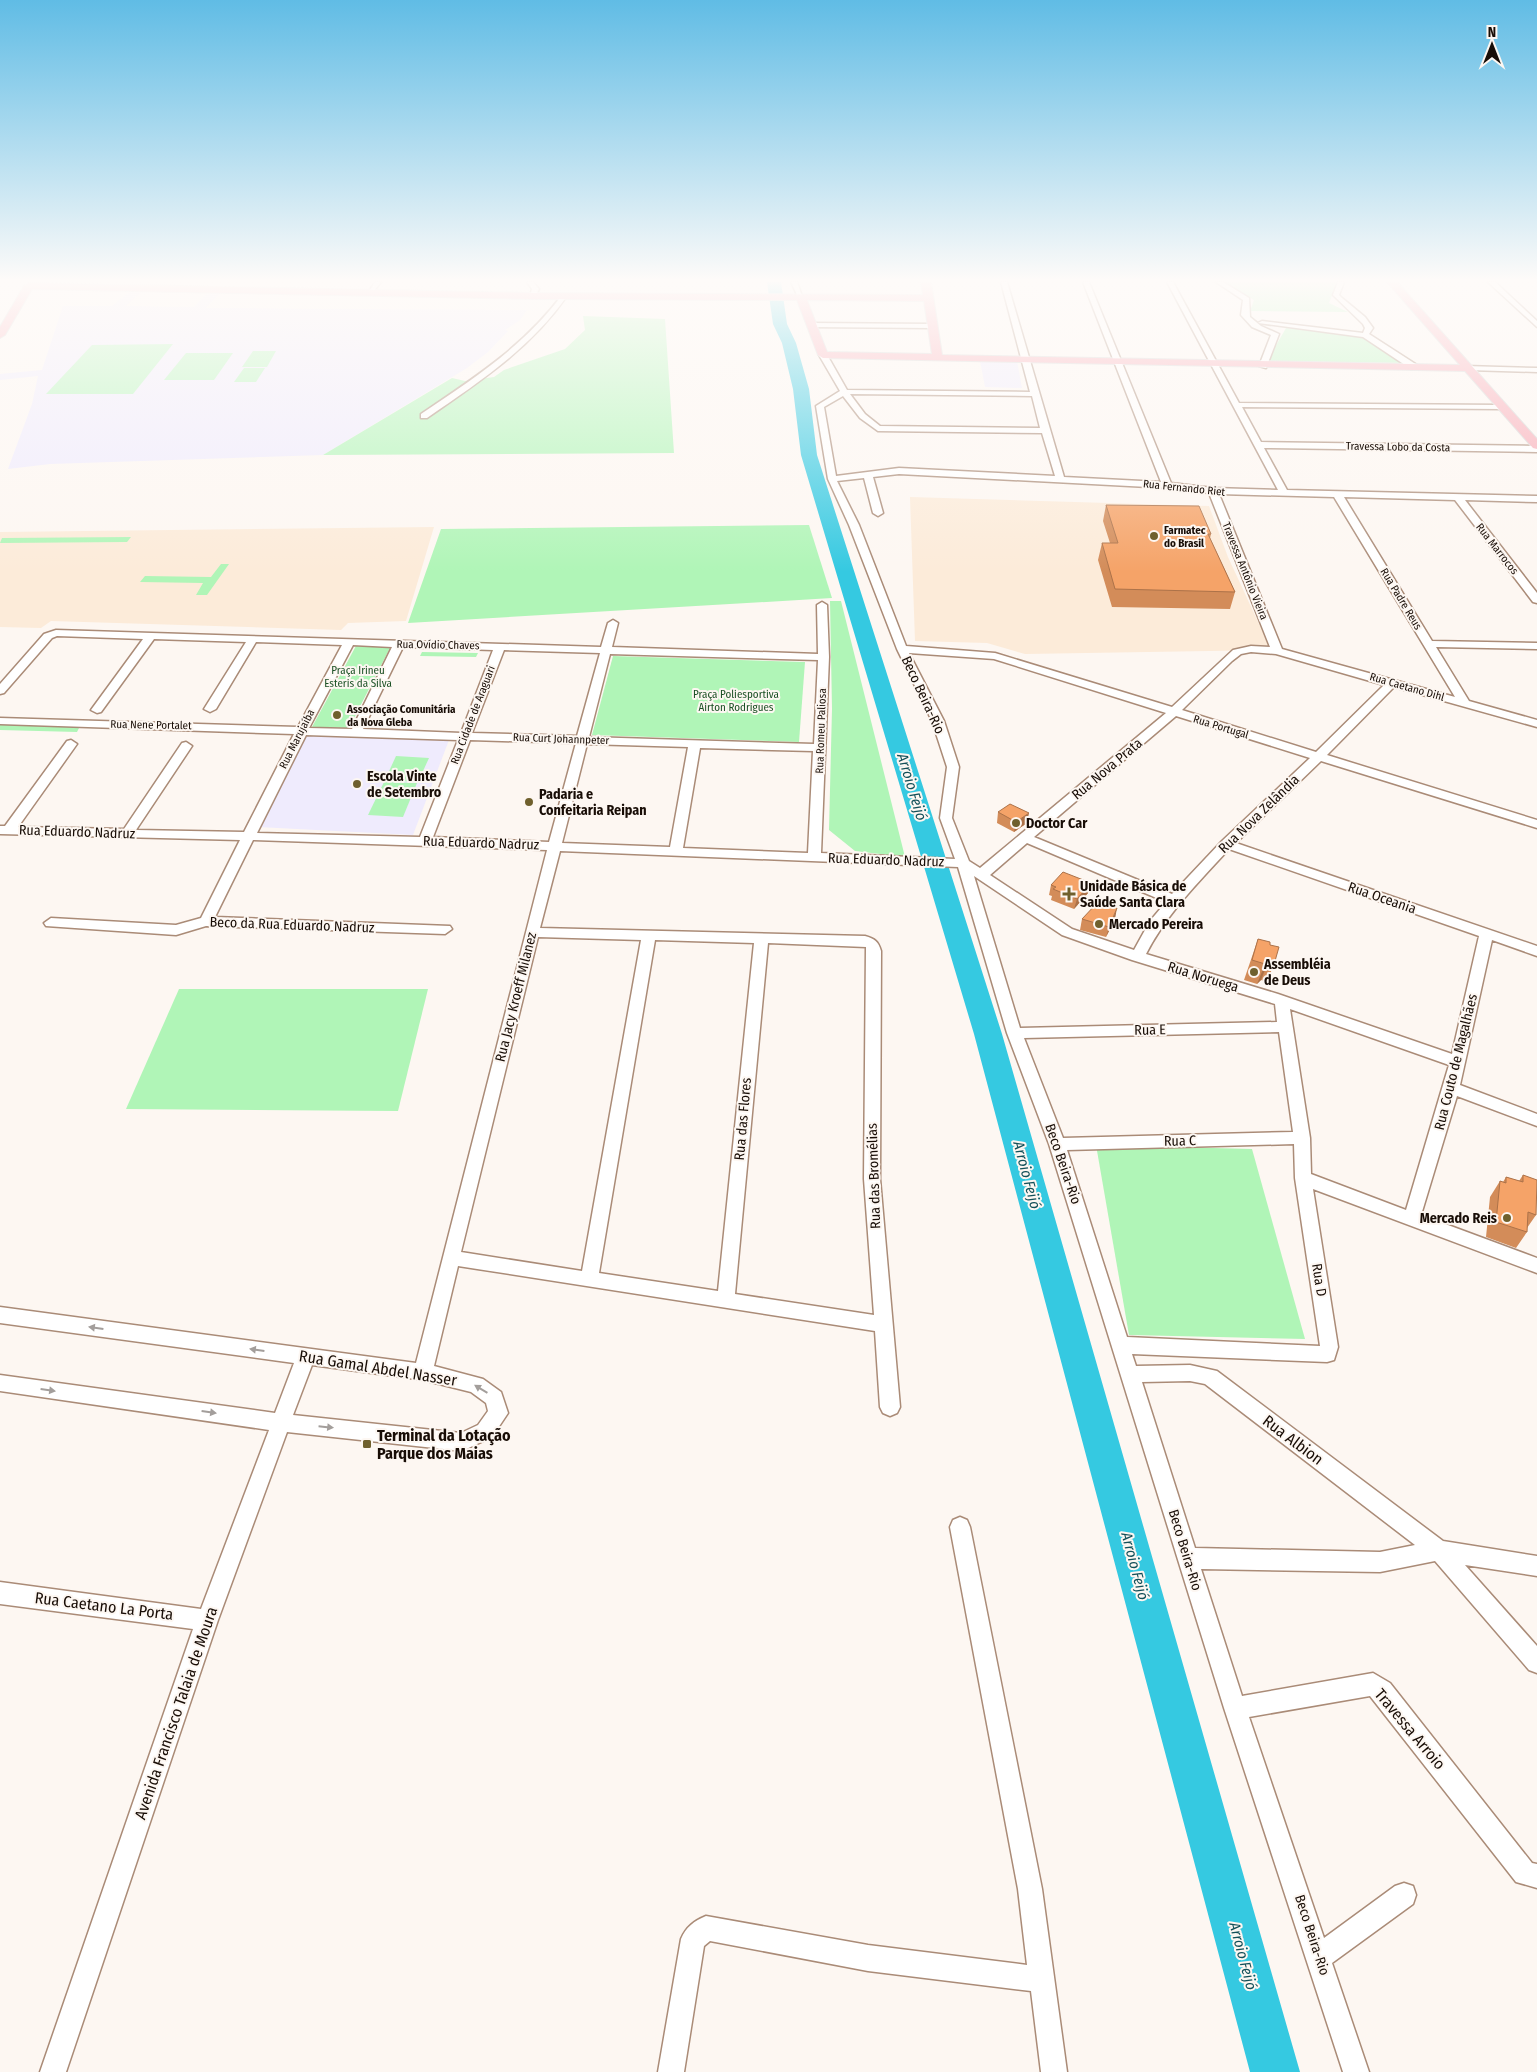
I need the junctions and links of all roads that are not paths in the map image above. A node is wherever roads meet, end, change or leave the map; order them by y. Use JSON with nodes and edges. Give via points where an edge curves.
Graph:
{"nodes":[{"id":1,"x":477,"y":379,"type":"edge"},
{"id":2,"x":837,"y":379,"type":"edge"},
{"id":3,"x":1032,"y":379,"type":"edge"},
{"id":4,"x":1124,"y":379,"type":"edge"},
{"id":5,"x":1223,"y":379,"type":"edge"},
{"id":6,"x":1477,"y":379,"type":"edge"},
{"id":7,"x":845,"y":392,"type":"junction"},
{"id":8,"x":1036,"y":394,"type":"junction"},
{"id":9,"x":1236,"y":405,"type":"junction"},
{"id":10,"x":1501,"y":407,"type":"junction"},
{"id":11,"x":424,"y":416,"type":"dead end"},
{"id":12,"x":1044,"y":431,"type":"junction"},
{"id":13,"x":1258,"y":445,"type":"junction"},
{"id":14,"x":1537,"y":448,"type":"edge"},
{"id":15,"x":868,"y":476,"type":"junction"},
{"id":16,"x":832,"y":479,"type":"junction"},
{"id":17,"x":1060,"y":479,"type":"junction"},
{"id":18,"x":1167,"y":485,"type":"junction"},
{"id":19,"x":1213,"y":492,"type":"junction"},
{"id":20,"x":1285,"y":494,"type":"junction"},
{"id":21,"x":1338,"y":495,"type":"junction"},
{"id":22,"x":1458,"y":497,"type":"junction"},
{"id":23,"x":1537,"y":498,"type":"edge"},
{"id":24,"x":878,"y":513,"type":"dead end"},
{"id":25,"x":1537,"y":600,"type":"edge"},
{"id":26,"x":822,"y":605,"type":"dead end"},
{"id":27,"x":613,"y":623,"type":"dead end"},
{"id":28,"x":151,"y":636,"type":"junction"},
{"id":29,"x":253,"y":639,"type":"junction"},
{"id":30,"x":349,"y":642,"type":"junction"},
{"id":31,"x":399,"y":644,"type":"junction"},
{"id":32,"x":1428,"y":644,"type":"junction"},
{"id":33,"x":500,"y":646,"type":"junction"},
{"id":34,"x":1537,"y":646,"type":"edge"},
{"id":35,"x":607,"y":649,"type":"junction"},
{"id":36,"x":902,"y":649,"type":"junction"},
{"id":37,"x":1277,"y":651,"type":"junction"},
{"id":38,"x":824,"y":657,"type":"junction"},
{"id":39,"x":1228,"y":659,"type":"joint"},
{"id":40,"x":1393,"y":682,"type":"junction"},
{"id":41,"x":0,"y":690,"type":"edge"},
{"id":42,"x":1464,"y":703,"type":"junction"},
{"id":43,"x":210,"y":708,"type":"dead end"},
{"id":44,"x":97,"y":710,"type":"dead end"},
{"id":45,"x":1174,"y":712,"type":"junction"},
{"id":46,"x":0,"y":721,"type":"edge"},
{"id":47,"x":1537,"y":724,"type":"edge"},
{"id":48,"x":302,"y":730,"type":"junction"},
{"id":49,"x":356,"y":732,"type":"junction"},
{"id":50,"x":464,"y":736,"type":"junction"},
{"id":51,"x":581,"y":740,"type":"junction"},
{"id":52,"x":695,"y":743,"type":"junction"},
{"id":53,"x":72,"y":744,"type":"dead end"},
{"id":54,"x":186,"y":746,"type":"dead end"},
{"id":55,"x":821,"y":748,"type":"junction"},
{"id":56,"x":1318,"y":757,"type":"junction"},
{"id":57,"x":1537,"y":824,"type":"edge"},
{"id":58,"x":4,"y":830,"type":"edge"},
{"id":59,"x":127,"y":834,"type":"junction"},
{"id":60,"x":248,"y":837,"type":"junction"},
{"id":61,"x":1026,"y":838,"type":"junction"},
{"id":62,"x":425,"y":841,"type":"junction"},
{"id":63,"x":1227,"y":844,"type":"junction"},
{"id":64,"x":555,"y":846,"type":"junction"},
{"id":65,"x":676,"y":851,"type":"junction"},
{"id":66,"x":814,"y":857,"type":"junction"},
{"id":67,"x":957,"y":863,"type":"junction"},
{"id":68,"x":982,"y":874,"type":"junction"},
{"id":69,"x":1174,"y":900,"type":"junction"},
{"id":70,"x":206,"y":921,"type":"junction"},
{"id":71,"x":50,"y":923,"type":"dead end"},
{"id":72,"x":445,"y":929,"type":"dead end"},
{"id":73,"x":532,"y":932,"type":"junction"},
{"id":74,"x":649,"y":934,"type":"junction"},
{"id":75,"x":1486,"y":934,"type":"junction"},
{"id":76,"x":761,"y":938,"type":"junction"},
{"id":77,"x":1537,"y":951,"type":"edge"},
{"id":78,"x":1137,"y":957,"type":"junction"},
{"id":79,"x":1282,"y":1002,"type":"junction"},
{"id":80,"x":1286,"y":1027,"type":"junction"},
{"id":81,"x":1014,"y":1033,"type":"junction"},
{"id":82,"x":1458,"y":1062,"type":"junction"},
{"id":83,"x":1452,"y":1088,"type":"junction"},
{"id":84,"x":1537,"y":1120,"type":"edge"},
{"id":85,"x":1302,"y":1138,"type":"junction"},
{"id":86,"x":1057,"y":1144,"type":"junction"},
{"id":87,"x":1303,"y":1178,"type":"junction"},
{"id":88,"x":1412,"y":1218,"type":"junction"},
{"id":89,"x":451,"y":1258,"type":"junction"},
{"id":90,"x":1537,"y":1266,"type":"edge"},
{"id":91,"x":589,"y":1279,"type":"junction"},
{"id":92,"x":726,"y":1300,"type":"junction"},
{"id":93,"x":0,"y":1315,"type":"edge"},
{"id":94,"x":882,"y":1324,"type":"junction"},
{"id":95,"x":1121,"y":1345,"type":"junction"},
{"id":96,"x":306,"y":1356,"type":"junction"},
{"id":97,"x":423,"y":1372,"type":"junction"},
{"id":98,"x":1131,"y":1374,"type":"junction"},
{"id":99,"x":0,"y":1383,"type":"edge"},
{"id":100,"x":890,"y":1407,"type":"dead end"},
{"id":101,"x":282,"y":1423,"type":"junction"},
{"id":102,"x":960,"y":1527,"type":"dead end"},
{"id":103,"x":1438,"y":1550,"type":"junction"},
{"id":104,"x":1187,"y":1558,"type":"junction"},
{"id":105,"x":1537,"y":1566,"type":"edge"},
{"id":106,"x":0,"y":1593,"type":"edge"},
{"id":107,"x":207,"y":1620,"type":"junction"},
{"id":108,"x":1537,"y":1662,"type":"edge"},
{"id":109,"x":1235,"y":1708,"type":"junction"},
{"id":110,"x":1537,"y":1876,"type":"edge"},
{"id":111,"x":1404,"y":1895,"type":"dead end"},
{"id":112,"x":1319,"y":1957,"type":"junction"},
{"id":113,"x":1043,"y":1980,"type":"junction"},
{"id":114,"x":53,"y":2072,"type":"edge"},
{"id":115,"x":671,"y":2072,"type":"edge"},
{"id":116,"x":1054,"y":2072,"type":"edge"},
{"id":117,"x":1356,"y":2072,"type":"edge"}],
"edges":[{"from":1,"to":11,"type":"street"},
{"from":2,"to":7,"type":"street"},
{"from":3,"to":8,"type":"street"},
{"from":4,"to":18,"type":"street"},
{"from":5,"to":9,"type":"street"},
{"from":6,"to":10,"type":"main road"},
{"from":7,"to":8,"type":"street"},
{"from":7,"to":12,"type":"street","via":[[878,428]]},
{"from":7,"to":16,"type":"street","name":"Beco Beira-Rio","via":[[820,406]]},
{"from":8,"to":12,"type":"street"},
{"from":9,"to":10,"type":"street"},
{"from":9,"to":13,"type":"street"},
{"from":10,"to":14,"type":"main road"},
{"from":12,"to":17,"type":"street"},
{"from":13,"to":14,"type":"street","name":"Travessa Lobo da Costa"},
{"from":13,"to":20,"type":"street"},
{"from":15,"to":16,"type":"street","name":"Rua Fernando Riet"},
{"from":15,"to":17,"type":"street","name":"Rua Fernando Riet","via":[[900,471]]},
{"from":15,"to":24,"type":"street"},
{"from":16,"to":36,"type":"street","name":"Beco Beira-Rio","via":[[854,525]]},
{"from":17,"to":18,"type":"street","name":"Rua Fernando Riet"},
{"from":18,"to":19,"type":"street","name":"Rua Fernando Riet"},
{"from":19,"to":20,"type":"street","name":"Rua Fernando Riet"},
{"from":19,"to":37,"type":"street","name":"Travessa Antônio Vieira"},
{"from":20,"to":21,"type":"street","name":"Rua Fernando Riet"},
{"from":21,"to":22,"type":"street","name":"Rua Fernando Riet"},
{"from":21,"to":32,"type":"street","name":"Rua Padre Reus"},
{"from":22,"to":23,"type":"street","name":"Rua Fernando Riet"},
{"from":22,"to":25,"type":"street","name":"Rua Marrocos"},
{"from":26,"to":38,"type":"street","name":"Rua Romeu Paliosa"},
{"from":27,"to":35,"type":"street","name":"Rua Jacy Kroeff Milanez"},
{"from":28,"to":29,"type":"street","name":"Rua Ovídio Chaves"},
{"from":28,"to":41,"type":"street","name":"Rua Ovídio Chaves","via":[[52,634]]},
{"from":28,"to":44,"type":"street"},
{"from":29,"to":30,"type":"street","name":"Rua Ovídio Chaves"},
{"from":29,"to":43,"type":"street"},
{"from":30,"to":31,"type":"street","name":"Rua Ovídio Chaves"},
{"from":30,"to":48,"type":"street","name":"Rua Marujaíba"},
{"from":31,"to":33,"type":"street","name":"Rua Ovídio Chaves"},
{"from":31,"to":49,"type":"street"},
{"from":32,"to":34,"type":"street"},
{"from":32,"to":42,"type":"street","name":"Rua Padre Reus"},
{"from":33,"to":35,"type":"street","name":"Rua Ovídio Chaves"},
{"from":33,"to":50,"type":"street","name":"Rua Cidade de Araguari"},
{"from":35,"to":38,"type":"street","name":"Rua Ovídio Chaves"},
{"from":35,"to":51,"type":"street","name":"Rua Jacy Kroeff Milanez"},
{"from":36,"to":45,"type":"street","name":"Rua Portugal","via":[[995,656]]},
{"from":36,"to":67,"type":"street","name":"Beco Beira-Rio","via":[[938,721],[953,767],[946,818]]},
{"from":37,"to":39,"type":"street","name":"Rua Caetano Dihl","via":[[1250,649],[1237,652]]},
{"from":37,"to":40,"type":"street","name":"Rua Caetano Dihl"},
{"from":38,"to":55,"type":"street","name":"Rua Romeu Paliosa"},
{"from":39,"to":45,"type":"street","name":"Rua Nova Prata"},
{"from":40,"to":42,"type":"street","name":"Rua Caetano Dihl"},
{"from":40,"to":56,"type":"street","name":"Rua Nova Zelândia"},
{"from":42,"to":47,"type":"street","name":"Rua Caetano Dihl"},
{"from":45,"to":56,"type":"street","name":"Rua Portugal"},
{"from":45,"to":61,"type":"street","name":"Rua Nova Prata"},
{"from":46,"to":48,"type":"street","name":"Rua Nene Portalet"},
{"from":48,"to":49,"type":"street","name":"Rua Curt Johannpeter"},
{"from":48,"to":60,"type":"street","name":"Rua Marujaíba"},
{"from":49,"to":50,"type":"street","name":"Rua Curt Johannpeter"},
{"from":50,"to":51,"type":"street","name":"Rua Curt Johannpeter"},
{"from":50,"to":62,"type":"street","name":"Rua Cidade de Araguari"},
{"from":51,"to":52,"type":"street","name":"Rua Curt Johannpeter"},
{"from":51,"to":64,"type":"street","name":"Rua Jacy Kroeff Milanez"},
{"from":52,"to":55,"type":"street","name":"Rua Curt Johannpeter"},
{"from":52,"to":65,"type":"street"},
{"from":53,"to":58,"type":"street"},
{"from":54,"to":59,"type":"street"},
{"from":55,"to":66,"type":"street","name":"Rua Romeu Paliosa"},
{"from":56,"to":57,"type":"street","name":"Rua Portugal"},
{"from":56,"to":63,"type":"street","name":"Rua Nova Zelândia"},
{"from":58,"to":59,"type":"street","name":"Rua Eduardo Nadruz"},
{"from":59,"to":60,"type":"street","name":"Rua Eduardo Nadruz"},
{"from":60,"to":62,"type":"street","name":"Rua Eduardo Nadruz"},
{"from":60,"to":70,"type":"street","name":"Rua Marujaíba"},
{"from":61,"to":68,"type":"street","name":"Rua Nova Prata"},
{"from":61,"to":69,"type":"street"},
{"from":62,"to":64,"type":"street","name":"Rua Eduardo Nadruz"},
{"from":63,"to":69,"type":"street","name":"Rua Nova Zelândia"},
{"from":63,"to":75,"type":"street","name":"Rua Oceania"},
{"from":64,"to":65,"type":"street","name":"Rua Eduardo Nadruz"},
{"from":64,"to":73,"type":"street","name":"Rua Jacy Kroeff Milanez"},
{"from":65,"to":66,"type":"street","name":"Rua Eduardo Nadruz"},
{"from":66,"to":67,"type":"street","name":"Rua Eduardo Nadruz"},
{"from":67,"to":68,"type":"street","name":"Rua Noruega"},
{"from":67,"to":81,"type":"street","name":"Beco Beira-Rio"},
{"from":68,"to":78,"type":"street","name":"Rua Noruega","via":[[1067,932]]},
{"from":69,"to":78,"type":"street","name":"Rua Nova Zelândia","via":[[1155,924]]},
{"from":70,"to":71,"type":"street","name":"Beco da Rua Eduardo Nadruz","via":[[176,930]]},
{"from":70,"to":72,"type":"street","name":"Beco da Rua Eduardo Nadruz"},
{"from":73,"to":74,"type":"street"},
{"from":73,"to":89,"type":"street","name":"Rua Jacy Kroeff Milanez"},
{"from":74,"to":76,"type":"street"},
{"from":74,"to":91,"type":"street"},
{"from":75,"to":77,"type":"street","name":"Rua Oceania"},
{"from":75,"to":82,"type":"street","name":"Rua Couto de Magalhães"},
{"from":76,"to":92,"type":"street","name":"Rua das Flores"},
{"from":76,"to":94,"type":"street","name":"Rua das Bromélias","via":[[865,941],[872,944],[874,950],[872,1179]]},
{"from":78,"to":79,"type":"street","name":"Rua Noruega"},
{"from":79,"to":80,"type":"street","name":"Rua D"},
{"from":79,"to":82,"type":"street","name":"Rua Noruega"},
{"from":80,"to":81,"type":"street","name":"Rua E"},
{"from":80,"to":85,"type":"street","name":"Rua D"},
{"from":81,"to":86,"type":"street","name":"Beco Beira-Rio"},
{"from":82,"to":83,"type":"street","name":"Rua Couto de Magalhães"},
{"from":83,"to":84,"type":"street"},
{"from":83,"to":88,"type":"street","name":"Rua Couto de Magalhães"},
{"from":85,"to":86,"type":"street","name":"Rua C"},
{"from":85,"to":87,"type":"street","name":"Rua D"},
{"from":86,"to":95,"type":"street","name":"Beco Beira-Rio"},
{"from":87,"to":88,"type":"street"},
{"from":87,"to":95,"type":"street","name":"Rua D","via":[[1329,1347],[1327,1354]]},
{"from":88,"to":90,"type":"street"},
{"from":89,"to":91,"type":"street"},
{"from":89,"to":97,"type":"street","name":"Rua Jacy Kroeff Milanez"},
{"from":91,"to":92,"type":"street"},
{"from":92,"to":94,"type":"street"},
{"from":96,"to":93,"type":"street","name":"Rua Gamal Abdel Nasser","one_way":true},
{"from":94,"to":100,"type":"street","name":"Rua das Bromélias"},
{"from":95,"to":98,"type":"street","name":"Beco Beira-Rio"},
{"from":96,"to":97,"type":"street","name":"Rua Gamal Abdel Nasser"},
{"from":96,"to":101,"type":"street","name":"Avenida Francisco Talaia de Moura"},
{"from":101,"to":97,"type":"street","name":"Rua Gamal Abdel Nasser","one_way":true,"via":[[462,1442],[485,1431],[498,1413],[494,1398],[476,1385]]},
{"from":98,"to":103,"type":"street","name":"Rua Albion","via":[[1190,1373],[1210,1378]]},
{"from":98,"to":104,"type":"street","name":"Beco Beira-Rio"},
{"from":99,"to":101,"type":"street","name":"Rua Gamal Abdel Nasser","one_way":true},
{"from":101,"to":107,"type":"street","name":"Avenida Francisco Talaia de Moura"},
{"from":102,"to":113,"type":"street","via":[[1030,1889]]},
{"from":103,"to":104,"type":"street","via":[[1380,1562]]},
{"from":103,"to":105,"type":"street"},
{"from":103,"to":108,"type":"street","name":"Rua Albion"},
{"from":104,"to":109,"type":"street","name":"Beco Beira-Rio"},
{"from":106,"to":107,"type":"street","name":"Rua Caetano La Porta"},
{"from":107,"to":114,"type":"street","name":"Avenida Francisco Talaia de Moura"},
{"from":109,"to":110,"type":"street","name":"Travessa Arroio","via":[[1373,1684],[1382,1691],[1525,1873]]},
{"from":109,"to":112,"type":"street","name":"Beco Beira-Rio"},
{"from":111,"to":112,"type":"street"},
{"from":112,"to":117,"type":"street","name":"Beco Beira-Rio"},
{"from":113,"to":115,"type":"street","via":[[868,1958],[706,1928],[692,1939]]},
{"from":113,"to":116,"type":"street"}]}
